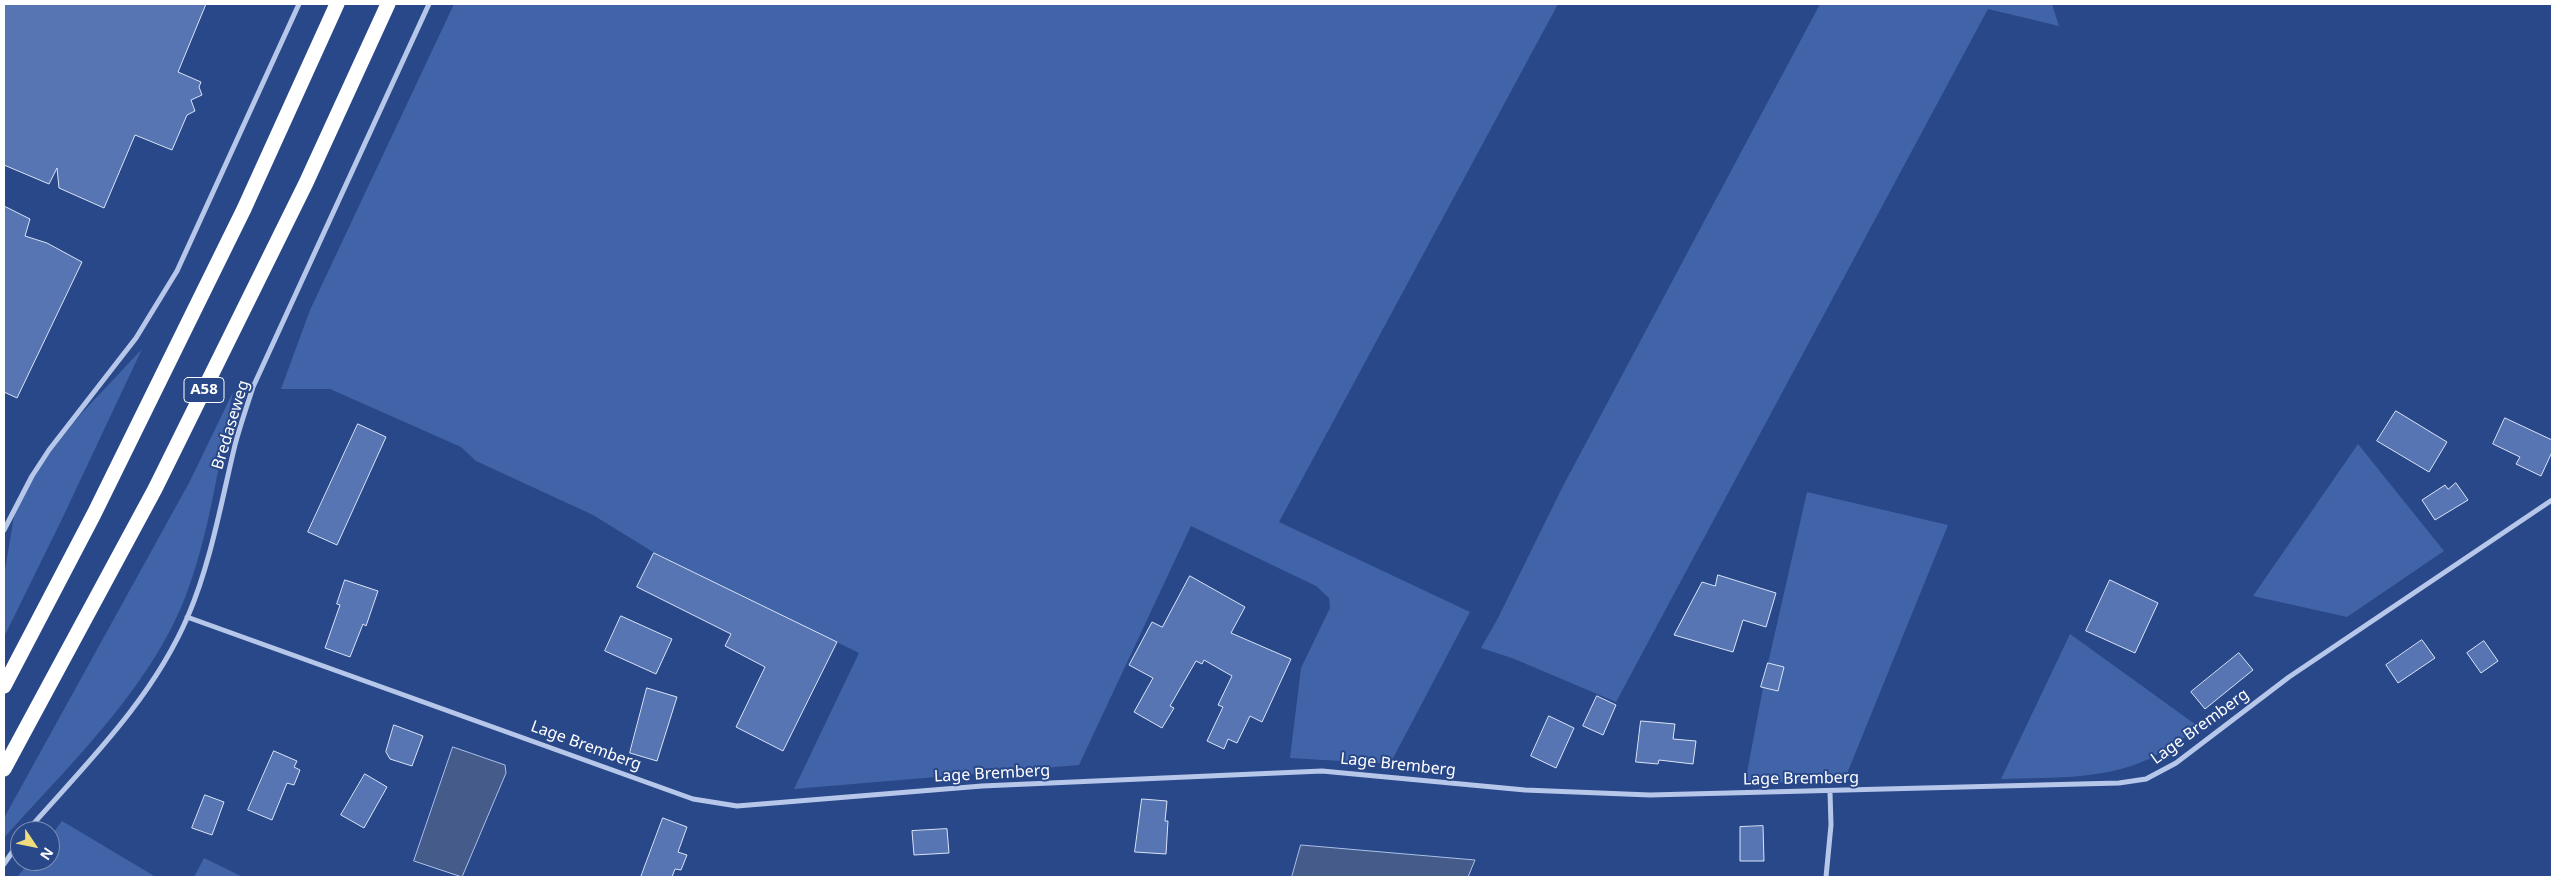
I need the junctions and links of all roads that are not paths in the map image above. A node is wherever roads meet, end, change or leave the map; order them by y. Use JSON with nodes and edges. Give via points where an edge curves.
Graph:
{"nodes":[{"id":1,"x":298,"y":4,"type":"edge"},
{"id":2,"x":337,"y":4,"type":"edge"},
{"id":3,"x":388,"y":4,"type":"edge"},
{"id":4,"x":429,"y":4,"type":"edge"},
{"id":5,"x":2552,"y":500,"type":"edge"},
{"id":6,"x":4,"y":530,"type":"edge"},
{"id":7,"x":187,"y":617,"type":"junction"},
{"id":8,"x":4,"y":686,"type":"edge"},
{"id":9,"x":4,"y":769,"type":"edge"},
{"id":10,"x":1830,"y":792,"type":"junction"},
{"id":11,"x":36,"y":821,"type":"edge"},
{"id":12,"x":1826,"y":877,"type":"edge"}],
"edges":[{"from":1,"to":6,"type":"street","via":[[177,271],[136,338],[49,450]]},
{"from":2,"to":8,"type":"highway","number":"A58","via":[[231,236],[94,514]]},
{"from":3,"to":9,"type":"highway","number":"A58","via":[[306,183],[155,490]]},
{"from":4,"to":7,"type":"street","name":"Bredaseweg","via":[[253,387],[236,443],[210,556]]},
{"from":5,"to":10,"type":"street","name":"Lage Bremberg","via":[[2289,677],[2176,763],[2146,779],[2119,783]]},
{"from":7,"to":10,"type":"street","name":"Lage Bremberg","via":[[693,799],[737,806],[982,786],[1322,771],[1525,790],[1650,795]]},
{"from":7,"to":11,"type":"street","name":"Bredaseweg","via":[[158,672],[125,721]]},
{"from":10,"to":12,"type":"street","via":[[1831,825]]}]}
